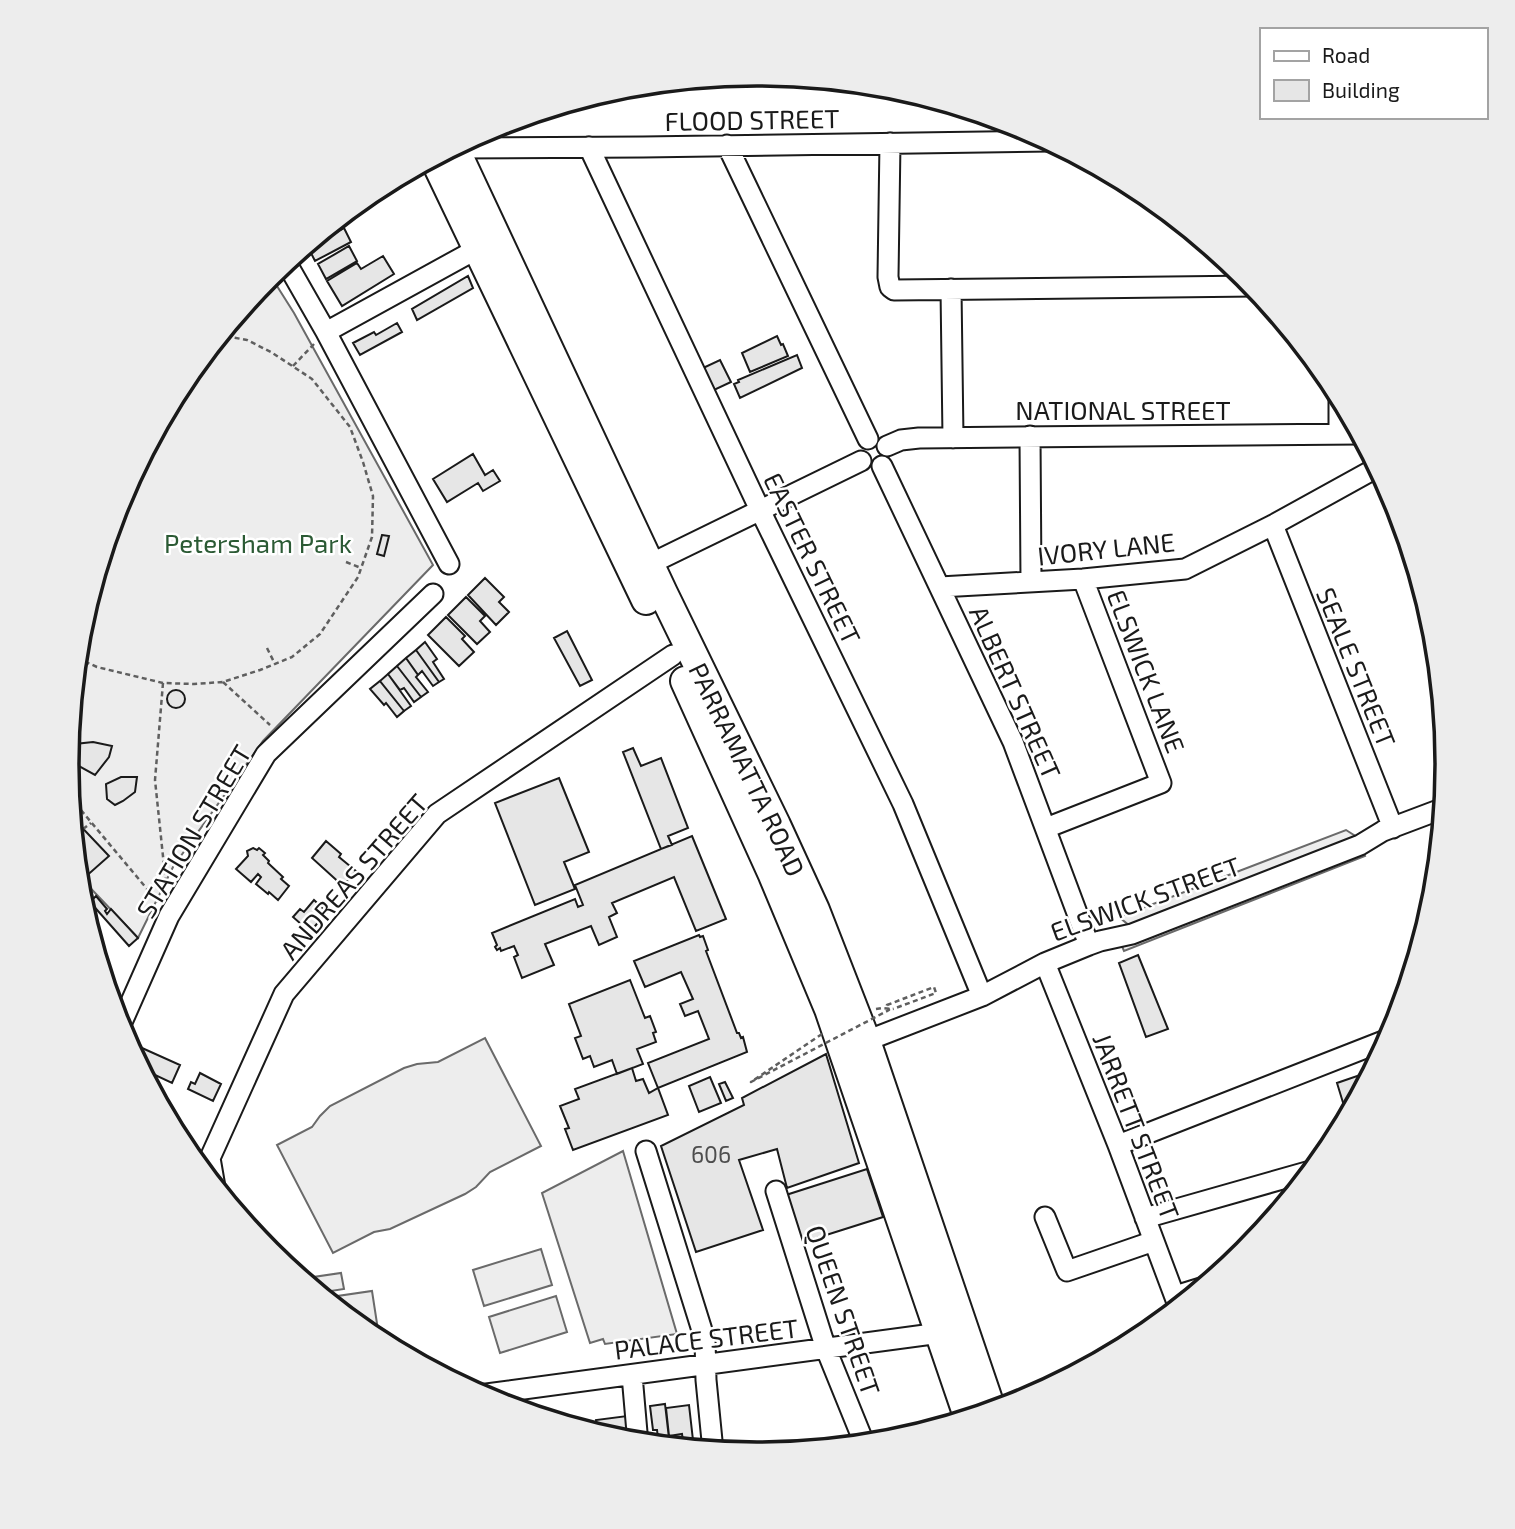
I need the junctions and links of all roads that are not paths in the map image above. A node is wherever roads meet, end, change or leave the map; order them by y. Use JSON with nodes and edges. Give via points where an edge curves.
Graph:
{"nodes":[{"id":1,"x":1026,"y":141,"type":"edge"},
{"id":2,"x":890,"y":143,"type":"junction"},
{"id":3,"x":727,"y":145,"type":"junction"},
{"id":4,"x":476,"y":147,"type":"edge"},
{"id":5,"x":589,"y":147,"type":"junction"},
{"id":6,"x":458,"y":156,"type":"edge"},
{"id":7,"x":438,"y":166,"type":"edge"},
{"id":8,"x":477,"y":249,"type":"junction"},
{"id":9,"x":292,"y":272,"type":"edge"},
{"id":10,"x":1238,"y":286,"type":"edge"},
{"id":11,"x":951,"y":289,"type":"junction"},
{"id":12,"x":326,"y":332,"type":"junction"},
{"id":13,"x":1339,"y":415,"type":"edge"},
{"id":14,"x":1350,"y":434,"type":"edge"},
{"id":15,"x":1339,"y":435,"type":"junction"},
{"id":16,"x":1030,"y":436,"type":"junction"},
{"id":17,"x":953,"y":438,"type":"junction"},
{"id":18,"x":868,"y":439,"type":"junction"},
{"id":19,"x":887,"y":446,"type":"junction"},
{"id":20,"x":861,"y":461,"type":"junction"},
{"id":21,"x":882,"y":466,"type":"junction"},
{"id":22,"x":1370,"y":472,"type":"edge"},
{"id":23,"x":761,"y":510,"type":"junction"},
{"id":24,"x":1273,"y":525,"type":"junction"},
{"id":25,"x":449,"y":564,"type":"dead end"},
{"id":26,"x":650,"y":564,"type":"junction"},
{"id":27,"x":1083,"y":579,"type":"junction"},
{"id":28,"x":1031,"y":582,"type":"junction"},
{"id":29,"x":940,"y":587,"type":"junction"},
{"id":30,"x":433,"y":594,"type":"dead end"},
{"id":31,"x":673,"y":655,"type":"junction"},
{"id":32,"x":1435,"y":812,"type":"edge"},
{"id":33,"x":1046,"y":828,"type":"junction"},
{"id":34,"x":1393,"y":828,"type":"junction"},
{"id":35,"x":1089,"y":945,"type":"junction"},
{"id":36,"x":1045,"y":963,"type":"junction"},
{"id":37,"x":982,"y":996,"type":"junction"},
{"id":38,"x":126,"y":1013,"type":"edge"},
{"id":39,"x":866,"y":1041,"type":"junction"},
{"id":40,"x":1376,"y":1044,"type":"edge"},
{"id":41,"x":1118,"y":1145,"type":"junction"},
{"id":42,"x":646,"y":1151,"type":"dead end"},
{"id":43,"x":213,"y":1169,"type":"edge"},
{"id":44,"x":1299,"y":1174,"type":"edge"},
{"id":45,"x":776,"y":1191,"type":"dead end"},
{"id":46,"x":1045,"y":1217,"type":"dead end"},
{"id":47,"x":1145,"y":1217,"type":"junction"},
{"id":48,"x":1154,"y":1241,"type":"junction"},
{"id":49,"x":1176,"y":1299,"type":"edge"},
{"id":50,"x":940,"y":1333,"type":"junction"},
{"id":51,"x":826,"y":1349,"type":"junction"},
{"id":52,"x":706,"y":1364,"type":"junction"},
{"id":53,"x":632,"y":1375,"type":"junction"},
{"id":54,"x":499,"y":1392,"type":"edge"},
{"id":55,"x":989,"y":1402,"type":"edge"},
{"id":56,"x":966,"y":1410,"type":"edge"},
{"id":57,"x":637,"y":1432,"type":"edge"},
{"id":58,"x":861,"y":1435,"type":"edge"},
{"id":59,"x":712,"y":1442,"type":"edge"}],
"edges":[{"from":1,"to":2,"type":"street","name":"FLOOD STREET"},
{"from":2,"to":3,"type":"street","name":"FLOOD STREET"},
{"from":2,"to":11,"type":"street","via":[[890,287]]},
{"from":3,"to":5,"type":"street","name":"FLOOD STREET"},
{"from":3,"to":18,"type":"street"},
{"from":4,"to":5,"type":"street","name":"FLOOD STREET"},
{"from":5,"to":23,"type":"street","name":"EASTER STREET"},
{"from":6,"to":26,"type":"highway","name":"PARRAMATTA ROAD"},
{"from":7,"to":8,"type":"highway","name":"PARRAMATTA ROAD"},
{"from":8,"to":12,"type":"street"},
{"from":8,"to":31,"type":"highway","name":"PARRAMATTA ROAD"},
{"from":9,"to":12,"type":"street"},
{"from":10,"to":11,"type":"street"},
{"from":11,"to":17,"type":"street"},
{"from":12,"to":25,"type":"street"},
{"from":13,"to":15,"type":"street"},
{"from":14,"to":15,"type":"street","name":"NATIONAL STREET"},
{"from":15,"to":16,"type":"street","name":"NATIONAL STREET"},
{"from":16,"to":17,"type":"street","name":"NATIONAL STREET"},
{"from":16,"to":28,"type":"street"},
{"from":17,"to":19,"type":"street","name":"NATIONAL STREET","via":[[901,440]]},
{"from":18,"to":19,"type":"street","via":[[879,438]]},
{"from":18,"to":20,"type":"street","via":[[860,446]]},
{"from":19,"to":21,"type":"street","via":[[889,457]]},
{"from":20,"to":21,"type":"street","via":[[868,467]]},
{"from":20,"to":23,"type":"street"},
{"from":21,"to":29,"type":"street","name":"ALBERT STREET"},
{"from":22,"to":24,"type":"street","name":"IVORY LANE"},
{"from":23,"to":26,"type":"street"},
{"from":23,"to":37,"type":"street","name":"EASTER STREET","via":[[904,804]]},
{"from":24,"to":27,"type":"street","name":"IVORY LANE","via":[[1185,569]]},
{"from":24,"to":34,"type":"street","name":"SEALE STREET"},
{"from":26,"to":39,"type":"highway","name":"PARRAMATTA ROAD","via":[[815,909]]},
{"from":27,"to":28,"type":"street","name":"IVORY LANE"},
{"from":27,"to":33,"type":"street","name":"ELSWICK LANE","via":[[1161,783]]},
{"from":28,"to":29,"type":"street","name":"IVORY LANE"},
{"from":29,"to":33,"type":"street","name":"ALBERT STREET","via":[[1013,742]]},
{"from":30,"to":38,"type":"street","name":"STATION STREET","via":[[266,754],[169,916]]},
{"from":31,"to":43,"type":"street","name":"ANDREAS STREET","via":[[437,814],[284,994],[211,1158]]},
{"from":31,"to":50,"type":"highway","name":"PARRAMATTA ROAD","via":[[774,874],[829,1009]]},
{"from":32,"to":34,"type":"street","name":"ELSWICK STREET"},
{"from":33,"to":35,"type":"street","name":"ALBERT STREET"},
{"from":34,"to":35,"type":"street","name":"ELSWICK STREET","via":[[1145,929]]},
{"from":35,"to":36,"type":"street","name":"ELSWICK STREET"},
{"from":36,"to":37,"type":"street","name":"ELSWICK STREET"},
{"from":36,"to":41,"type":"street","name":"JARRETT STREET"},
{"from":37,"to":39,"type":"street","name":"ELSWICK STREET"},
{"from":39,"to":55,"type":"highway","name":"PARRAMATTA ROAD"},
{"from":40,"to":41,"type":"street"},
{"from":41,"to":47,"type":"street","name":"JARRETT STREET"},
{"from":42,"to":52,"type":"street","via":[[705,1340]]},
{"from":44,"to":47,"type":"street"},
{"from":45,"to":51,"type":"street","name":"QUEEN STREET"},
{"from":46,"to":48,"type":"street","via":[[1067,1271]]},
{"from":47,"to":48,"type":"street","name":"JARRETT STREET"},
{"from":48,"to":49,"type":"street","name":"JARRETT STREET"},
{"from":50,"to":51,"type":"street","name":"PALACE STREET"},
{"from":50,"to":56,"type":"highway","name":"PARRAMATTA ROAD"},
{"from":51,"to":52,"type":"street","name":"PALACE STREET"},
{"from":51,"to":58,"type":"street","name":"QUEEN STREET"},
{"from":52,"to":53,"type":"street","name":"PALACE STREET"},
{"from":52,"to":59,"type":"street"},
{"from":53,"to":54,"type":"street","name":"PALACE STREET"},
{"from":53,"to":57,"type":"street"}]}
